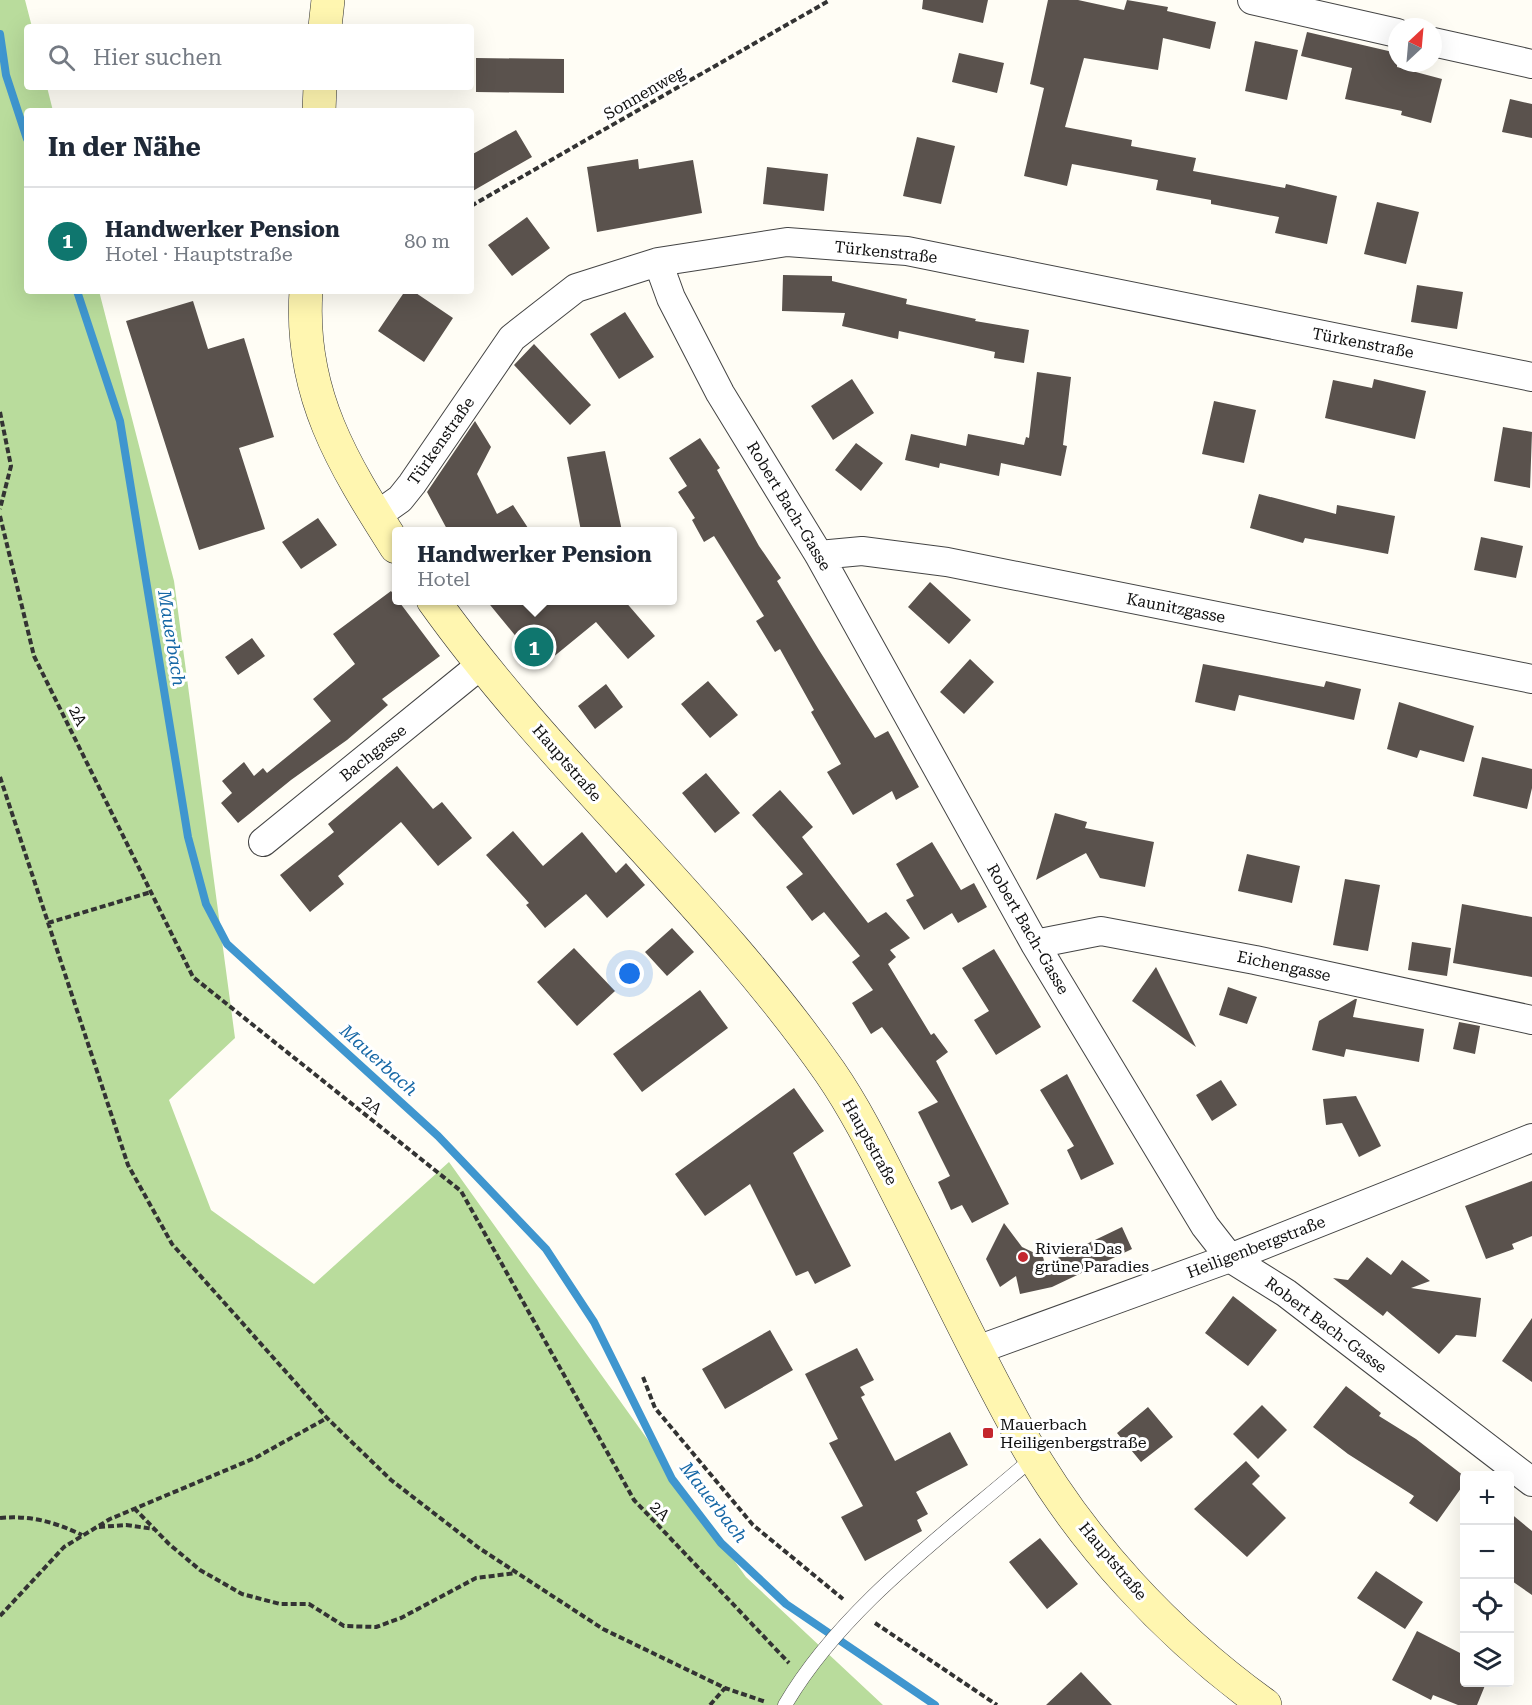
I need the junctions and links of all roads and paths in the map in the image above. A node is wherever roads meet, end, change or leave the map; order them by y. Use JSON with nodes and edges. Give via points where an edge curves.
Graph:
{"nodes":[{"id":1,"x":328,"y":0,"type":"edge"},
{"id":2,"x":830,"y":0,"type":"edge"},
{"id":3,"x":1252,"y":0,"type":"edge"},
{"id":4,"x":325,"y":24,"type":"edge"},
{"id":5,"x":1388,"y":31,"type":"edge"},
{"id":6,"x":1442,"y":44,"type":"edge"},
{"id":7,"x":1532,"y":64,"type":"edge"},
{"id":8,"x":320,"y":90,"type":"edge"},
{"id":9,"x":319,"y":108,"type":"edge"},
{"id":10,"x":474,"y":204,"type":"edge"},
{"id":11,"x":658,"y":262,"type":"junction"},
{"id":12,"x":306,"y":294,"type":"edge"},
{"id":13,"x":1532,"y":377,"type":"edge"},
{"id":14,"x":0,"y":412,"type":"edge"},
{"id":15,"x":0,"y":509,"type":"edge"},
{"id":16,"x":0,"y":516,"type":"edge"},
{"id":17,"x":376,"y":516,"type":"junction"},
{"id":18,"x":392,"y":541,"type":"edge"},
{"id":19,"x":819,"y":555,"type":"junction"},
{"id":20,"x":437,"y":605,"type":"edge"},
{"id":21,"x":482,"y":664,"type":"junction"},
{"id":22,"x":1532,"y":679,"type":"edge"},
{"id":23,"x":0,"y":777,"type":"edge"},
{"id":24,"x":263,"y":842,"type":"dead end"},
{"id":25,"x":151,"y":892,"type":"junction"},
{"id":26,"x":48,"y":923,"type":"junction"},
{"id":27,"x":1035,"y":944,"type":"junction"},
{"id":28,"x":1532,"y":1020,"type":"edge"},
{"id":29,"x":1532,"y":1138,"type":"edge"},
{"id":30,"x":1230,"y":1258,"type":"junction"},
{"id":31,"x":977,"y":1350,"type":"junction"},
{"id":32,"x":643,"y":1377,"type":"dead end"},
{"id":33,"x":327,"y":1418,"type":"junction"},
{"id":34,"x":1034,"y":1457,"type":"junction"},
{"id":35,"x":1532,"y":1482,"type":"edge"},
{"id":36,"x":134,"y":1508,"type":"junction"},
{"id":37,"x":0,"y":1518,"type":"edge"},
{"id":38,"x":97,"y":1527,"type":"junction"},
{"id":39,"x":155,"y":1530,"type":"junction"},
{"id":40,"x":83,"y":1535,"type":"junction"},
{"id":41,"x":517,"y":1573,"type":"junction"},
{"id":42,"x":857,"y":1611,"type":"junction"},
{"id":43,"x":0,"y":1616,"type":"edge"},
{"id":44,"x":802,"y":1677,"type":"junction"},
{"id":45,"x":725,"y":1688,"type":"junction"},
{"id":46,"x":710,"y":1705,"type":"edge"},
{"id":47,"x":774,"y":1705,"type":"edge"},
{"id":48,"x":785,"y":1705,"type":"edge"},
{"id":49,"x":998,"y":1705,"type":"edge"},
{"id":50,"x":1265,"y":1705,"type":"edge"}],
"edges":[{"from":1,"to":4,"type":"main road"},
{"from":2,"to":10,"type":"path","name":"Sonnenweg"},
{"from":3,"to":5,"type":"street"},
{"from":6,"to":7,"type":"street"},
{"from":8,"to":9,"type":"main road"},
{"from":11,"to":13,"type":"street","name":"Türkenstraße","via":[[787,242],[907,250]]},
{"from":11,"to":17,"type":"street","name":"Türkenstraße","via":[[576,288],[512,338],[412,484],[400,499]]},
{"from":11,"to":19,"type":"street","name":"Robert Bach-Gasse","via":[[671,298],[720,393]]},
{"from":12,"to":17,"type":"main road","via":[[306,337],[316,396],[335,444]]},
{"from":14,"to":15,"type":"path","via":[[11,466]]},
{"from":16,"to":25,"type":"path","name":"2A","via":[[34,656]]},
{"from":17,"to":18,"type":"main road"},
{"from":19,"to":22,"type":"street","name":"Kaunitzgasse","via":[[862,551],[947,562]]},
{"from":19,"to":27,"type":"street","name":"Robert Bach-Gasse"},
{"from":20,"to":21,"type":"main road","name":"Hauptstraße"},
{"from":21,"to":24,"type":"street","name":"Bachgasse"},
{"from":21,"to":31,"type":"main road","name":"Hauptstraße","via":[[738,956],[831,1074],[879,1157]]},
{"from":23,"to":26,"type":"path"},
{"from":25,"to":26,"type":"path"},
{"from":25,"to":44,"type":"path","name":"2A","via":[[193,977],[461,1191],[634,1500]]},
{"from":26,"to":33,"type":"path","via":[[129,1165],[172,1244]]},
{"from":27,"to":28,"type":"street","name":"Eichengasse","via":[[1101,931]]},
{"from":27,"to":30,"type":"street","name":"Robert Bach-Gasse","via":[[1205,1226]]},
{"from":29,"to":30,"type":"street","name":"Heiligenbergstraße"},
{"from":30,"to":31,"type":"street","name":"Heiligenbergstraße"},
{"from":30,"to":35,"type":"street","name":"Robert Bach-Gasse","via":[[1286,1293]]},
{"from":31,"to":34,"type":"main road","name":"Hauptstraße"},
{"from":32,"to":42,"type":"path","via":[[655,1408],[753,1525]]},
{"from":33,"to":36,"type":"path","via":[[255,1458]]},
{"from":33,"to":41,"type":"path","via":[[391,1480]]},
{"from":34,"to":42,"type":"lane"},
{"from":34,"to":50,"type":"main road","name":"Hauptstraße","via":[[1094,1540],[1147,1602],[1208,1661]]},
{"from":36,"to":38,"type":"path"},
{"from":36,"to":39,"type":"path"},
{"from":37,"to":40,"type":"path","via":[[22,1516],[59,1523]]},
{"from":38,"to":39,"type":"path","via":[[126,1525]]},
{"from":38,"to":40,"type":"path"},
{"from":39,"to":41,"type":"path","via":[[200,1570],[243,1594],[280,1604],[309,1604],[344,1626],[376,1628],[476,1578]]},
{"from":40,"to":43,"type":"path","via":[[64,1547]]},
{"from":41,"to":45,"type":"path","via":[[603,1629]]},
{"from":42,"to":44,"type":"lane"},
{"from":42,"to":49,"type":"path"},
{"from":44,"to":48,"type":"lane"},
{"from":45,"to":46,"type":"path"},
{"from":45,"to":47,"type":"path"}]}
